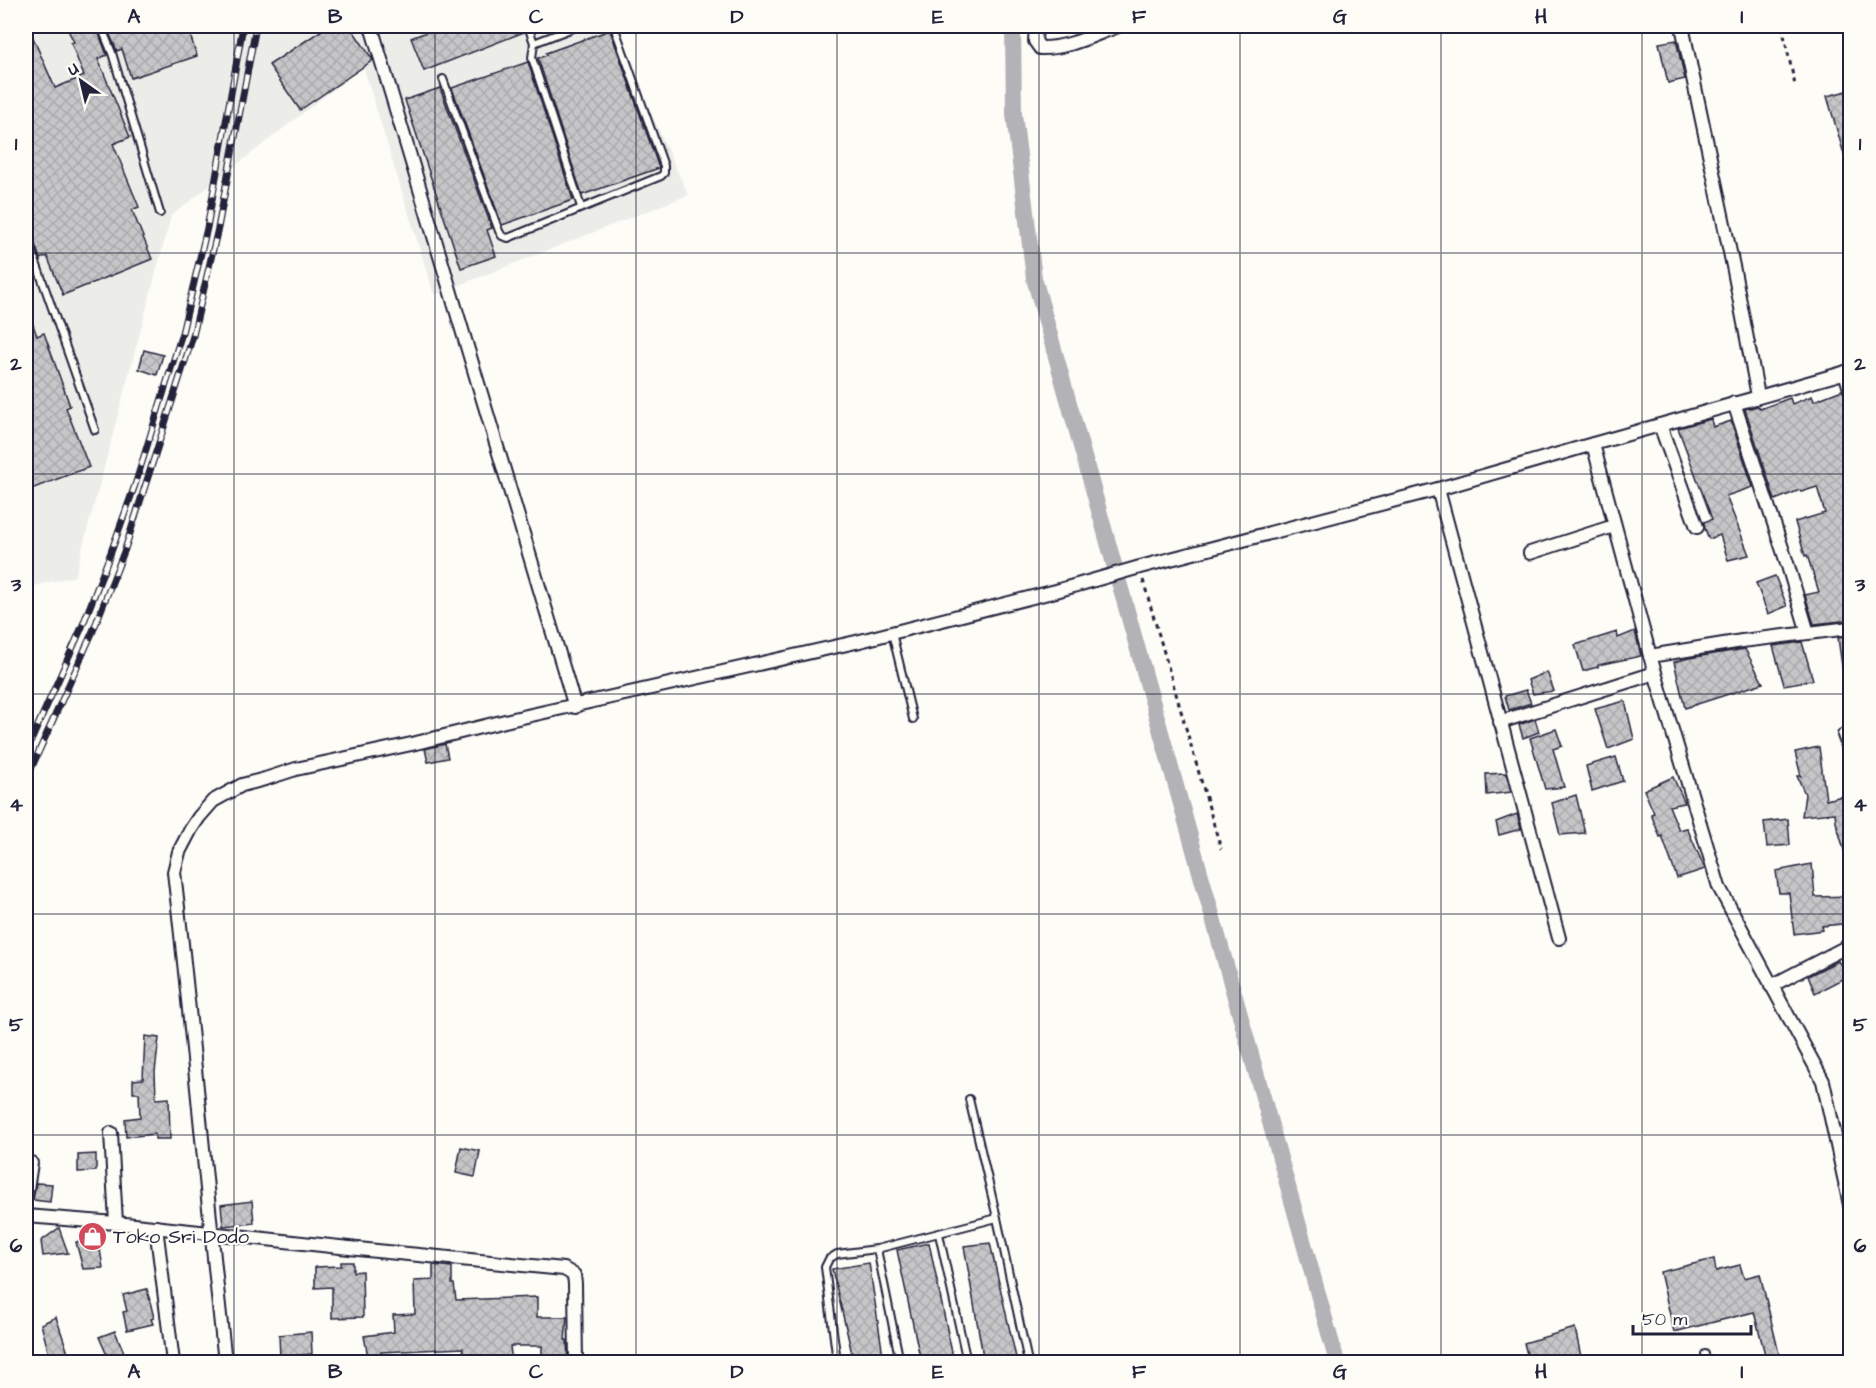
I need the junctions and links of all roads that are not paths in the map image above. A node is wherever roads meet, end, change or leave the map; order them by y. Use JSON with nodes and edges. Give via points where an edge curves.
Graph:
{"nodes":[{"id":1,"x":101,"y":26,"type":"edge"},
{"id":2,"x":371,"y":26,"type":"edge"},
{"id":3,"x":528,"y":26,"type":"edge"},
{"id":4,"x":578,"y":26,"type":"edge"},
{"id":5,"x":614,"y":26,"type":"edge"},
{"id":6,"x":1036,"y":26,"type":"edge"},
{"id":7,"x":1118,"y":26,"type":"edge"},
{"id":8,"x":1682,"y":26,"type":"edge"},
{"id":9,"x":534,"y":43,"type":"junction"},
{"id":10,"x":443,"y":79,"type":"dead end"},
{"id":11,"x":581,"y":207,"type":"junction"},
{"id":12,"x":160,"y":213,"type":"dead end"},
{"id":13,"x":26,"y":234,"type":"edge"},
{"id":14,"x":1848,"y":372,"type":"edge"},
{"id":15,"x":1851,"y":389,"type":"edge"},
{"id":16,"x":1758,"y":396,"type":"junction"},
{"id":17,"x":1734,"y":403,"type":"junction"},
{"id":18,"x":1660,"y":425,"type":"junction"},
{"id":19,"x":95,"y":430,"type":"dead end"},
{"id":20,"x":1593,"y":444,"type":"junction"},
{"id":21,"x":1438,"y":489,"type":"junction"},
{"id":22,"x":1614,"y":526,"type":"junction"},
{"id":23,"x":1697,"y":527,"type":"dead end"},
{"id":24,"x":1530,"y":553,"type":"dead end"},
{"id":25,"x":1851,"y":628,"type":"edge"},
{"id":26,"x":892,"y":633,"type":"junction"},
{"id":27,"x":1808,"y":633,"type":"junction"},
{"id":28,"x":1650,"y":656,"type":"junction"},
{"id":29,"x":1655,"y":673,"type":"junction"},
{"id":30,"x":575,"y":707,"type":"junction"},
{"id":31,"x":913,"y":719,"type":"dead end"},
{"id":32,"x":1500,"y":722,"type":"junction"},
{"id":33,"x":1844,"y":735,"type":"dead end"},
{"id":34,"x":1851,"y":752,"type":"edge"},
{"id":35,"x":1559,"y":938,"type":"dead end"},
{"id":36,"x":1851,"y":945,"type":"edge"},
{"id":37,"x":1771,"y":986,"type":"junction"},
{"id":38,"x":969,"y":1099,"type":"dead end"},
{"id":39,"x":111,"y":1133,"type":"dead end"},
{"id":40,"x":31,"y":1163,"type":"dead end"},
{"id":41,"x":26,"y":1196,"type":"edge"},
{"id":42,"x":1851,"y":1205,"type":"edge"},
{"id":43,"x":26,"y":1216,"type":"edge"},
{"id":44,"x":997,"y":1218,"type":"junction"},
{"id":45,"x":116,"y":1223,"type":"junction"},
{"id":46,"x":156,"y":1227,"type":"junction"},
{"id":47,"x":211,"y":1232,"type":"junction"},
{"id":48,"x":939,"y":1234,"type":"junction"},
{"id":49,"x":877,"y":1249,"type":"junction"},
{"id":50,"x":1705,"y":1354,"type":"dead end"},
{"id":51,"x":173,"y":1362,"type":"edge"},
{"id":52,"x":225,"y":1362,"type":"edge"},
{"id":53,"x":576,"y":1362,"type":"edge"},
{"id":54,"x":837,"y":1362,"type":"edge"},
{"id":55,"x":900,"y":1362,"type":"edge"},
{"id":56,"x":968,"y":1362,"type":"edge"},
{"id":57,"x":1029,"y":1362,"type":"edge"},
{"id":58,"x":1706,"y":1362,"type":"edge"}],
"edges":[{"from":1,"to":12,"type":"lane"},
{"from":2,"to":30,"type":"street"},
{"from":3,"to":9,"type":"lane"},
{"from":4,"to":9,"type":"lane"},
{"from":5,"to":11,"type":"lane","via":[[664,173]]},
{"from":6,"to":7,"type":"street","via":[[1035,41],[1040,48],[1069,44]]},
{"from":8,"to":16,"type":"street"},
{"from":9,"to":11,"type":"lane","via":[[532,58]]},
{"from":10,"to":11,"type":"lane","via":[[502,236],[508,238]]},
{"from":13,"to":19,"type":"lane"},
{"from":14,"to":15,"type":"street"},
{"from":14,"to":16,"type":"street"},
{"from":16,"to":17,"type":"street"},
{"from":17,"to":18,"type":"street"},
{"from":17,"to":27,"type":"street"},
{"from":18,"to":20,"type":"street"},
{"from":18,"to":23,"type":"street"},
{"from":20,"to":21,"type":"street"},
{"from":20,"to":22,"type":"street"},
{"from":21,"to":26,"type":"street"},
{"from":21,"to":32,"type":"street"},
{"from":22,"to":24,"type":"street"},
{"from":22,"to":28,"type":"street"},
{"from":25,"to":27,"type":"street"},
{"from":26,"to":30,"type":"street"},
{"from":26,"to":31,"type":"lane"},
{"from":27,"to":28,"type":"street"},
{"from":28,"to":29,"type":"street"},
{"from":29,"to":32,"type":"street"},
{"from":29,"to":37,"type":"street","via":[[1719,887]]},
{"from":30,"to":47,"type":"street","via":[[296,769],[242,785],[213,801],[199,817],[179,852],[174,872]]},
{"from":32,"to":35,"type":"street"},
{"from":33,"to":34,"type":"street"},
{"from":36,"to":37,"type":"street"},
{"from":37,"to":42,"type":"street","via":[[1823,1081]]},
{"from":38,"to":44,"type":"lane"},
{"from":39,"to":45,"type":"street"},
{"from":40,"to":41,"type":"street"},
{"from":43,"to":45,"type":"street"},
{"from":44,"to":48,"type":"lane"},
{"from":44,"to":57,"type":"lane"},
{"from":45,"to":46,"type":"street"},
{"from":46,"to":47,"type":"street"},
{"from":46,"to":51,"type":"street"},
{"from":47,"to":52,"type":"street"},
{"from":47,"to":53,"type":"street","via":[[564,1269],[574,1275]]},
{"from":48,"to":49,"type":"lane"},
{"from":48,"to":56,"type":"lane"},
{"from":49,"to":54,"type":"lane","via":[[837,1254],[826,1262]]},
{"from":49,"to":55,"type":"lane"},
{"from":50,"to":58,"type":"lane"}]}
